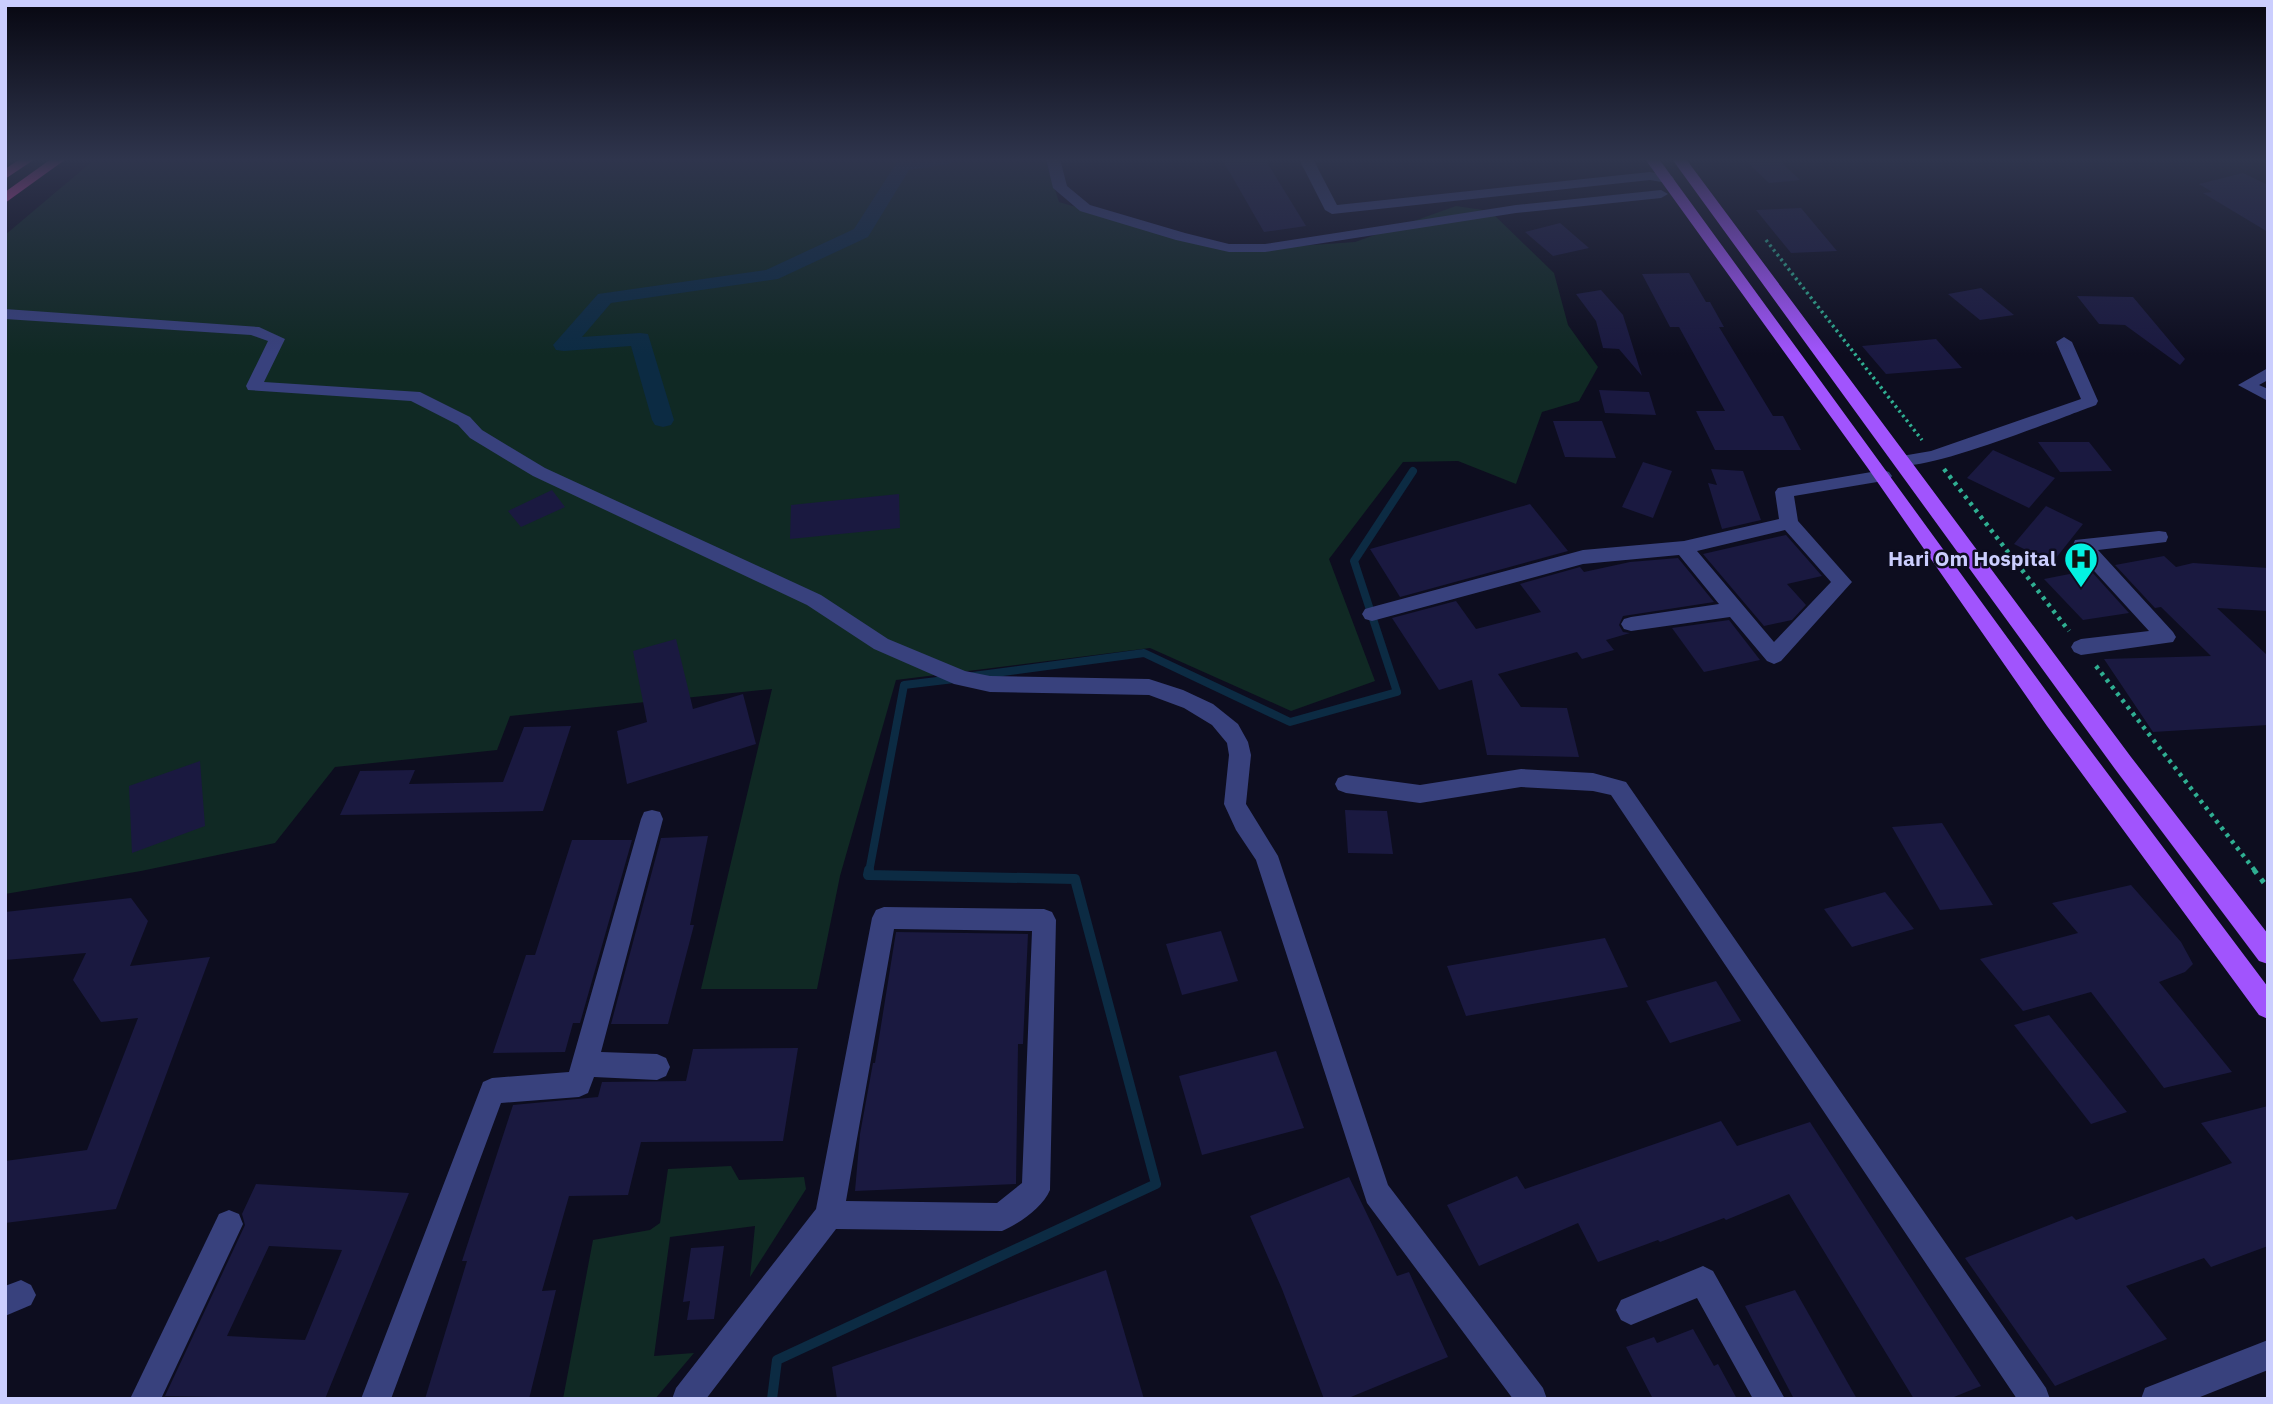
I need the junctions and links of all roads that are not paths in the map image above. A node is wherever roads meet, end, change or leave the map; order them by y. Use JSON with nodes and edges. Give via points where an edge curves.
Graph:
{"nodes":[{"id":1,"x":1140,"y":225,"type":"edge"},
{"id":2,"x":1416,"y":225,"type":"edge"},
{"id":3,"x":1700,"y":225,"type":"edge"},
{"id":4,"x":1728,"y":225,"type":"edge"},
{"id":5,"x":5,"y":314,"type":"edge"},
{"id":6,"x":2064,"y":342,"type":"dead end"},
{"id":7,"x":2268,"y":373,"type":"edge"},
{"id":8,"x":2268,"y":396,"type":"edge"},
{"id":9,"x":1902,"y":461,"type":"junction"},
{"id":10,"x":1878,"y":470,"type":"junction"},
{"id":11,"x":1789,"y":523,"type":"junction"},
{"id":12,"x":2159,"y":537,"type":"dead end"},
{"id":13,"x":1684,"y":548,"type":"junction"},
{"id":14,"x":1734,"y":609,"type":"junction"},
{"id":15,"x":1372,"y":614,"type":"dead end"},
{"id":16,"x":1630,"y":624,"type":"dead end"},
{"id":17,"x":2081,"y":648,"type":"road end"},
{"id":18,"x":1346,"y":784,"type":"dead end"},
{"id":19,"x":652,"y":819,"type":"dead end"},
{"id":20,"x":2268,"y":953,"type":"edge"},
{"id":21,"x":2268,"y":1007,"type":"edge"},
{"id":22,"x":585,"y":1064,"type":"junction"},
{"id":23,"x":657,"y":1066,"type":"dead end"},
{"id":24,"x":829,"y":1215,"type":"junction"},
{"id":25,"x":229,"y":1224,"type":"dead end"},
{"id":26,"x":1631,"y":1310,"type":"dead end"},
{"id":27,"x":2268,"y":1355,"type":"edge"},
{"id":28,"x":145,"y":1399,"type":"edge"},
{"id":29,"x":376,"y":1399,"type":"edge"},
{"id":30,"x":687,"y":1399,"type":"edge"},
{"id":31,"x":1532,"y":1399,"type":"edge"},
{"id":32,"x":1770,"y":1399,"type":"edge"},
{"id":33,"x":2035,"y":1399,"type":"edge"},
{"id":34,"x":2156,"y":1399,"type":"edge"}],
"edges":[{"from":1,"to":2,"type":"street","via":[[1229,248],[1265,248]]},
{"from":3,"to":10,"type":"main road"},
{"from":4,"to":9,"type":"main road"},
{"from":5,"to":31,"type":"street","via":[[253,330],[277,339],[254,386],[414,396],[464,421],[475,434],[539,472],[814,600],[881,644],[961,678],[990,684],[1149,687],[1217,716],[1235,734],[1240,752],[1235,806],[1266,856],[1377,1193]]},
{"from":6,"to":9,"type":"street","via":[[2090,401],[1934,456]]},
{"from":7,"to":8,"type":"street","via":[[2246,386]]},
{"from":9,"to":10,"type":"main road"},
{"from":9,"to":20,"type":"main road"},
{"from":10,"to":11,"type":"street","via":[[1784,492]]},
{"from":10,"to":21,"type":"main road","via":[[2055,720]]},
{"from":11,"to":13,"type":"street"},
{"from":11,"to":14,"type":"street","via":[[1842,582],[1773,656]]},
{"from":12,"to":17,"type":"street","via":[[2082,545],[2166,637]]},
{"from":13,"to":14,"type":"street"},
{"from":13,"to":15,"type":"street","via":[[1583,557]]},
{"from":14,"to":16,"type":"street"},
{"from":18,"to":33,"type":"street","via":[[1420,794],[1521,778],[1618,788]]},
{"from":19,"to":22,"type":"street"},
{"from":22,"to":23,"type":"street"},
{"from":22,"to":29,"type":"street","via":[[579,1084],[492,1091]]},
{"from":24,"to":24,"type":"street","via":[[1002,1217],[1037,1190],[1044,920],[884,918]]},
{"from":24,"to":30,"type":"street"},
{"from":25,"to":28,"type":"street"},
{"from":26,"to":32,"type":"street","via":[[1703,1281]]},
{"from":27,"to":34,"type":"street"}]}
